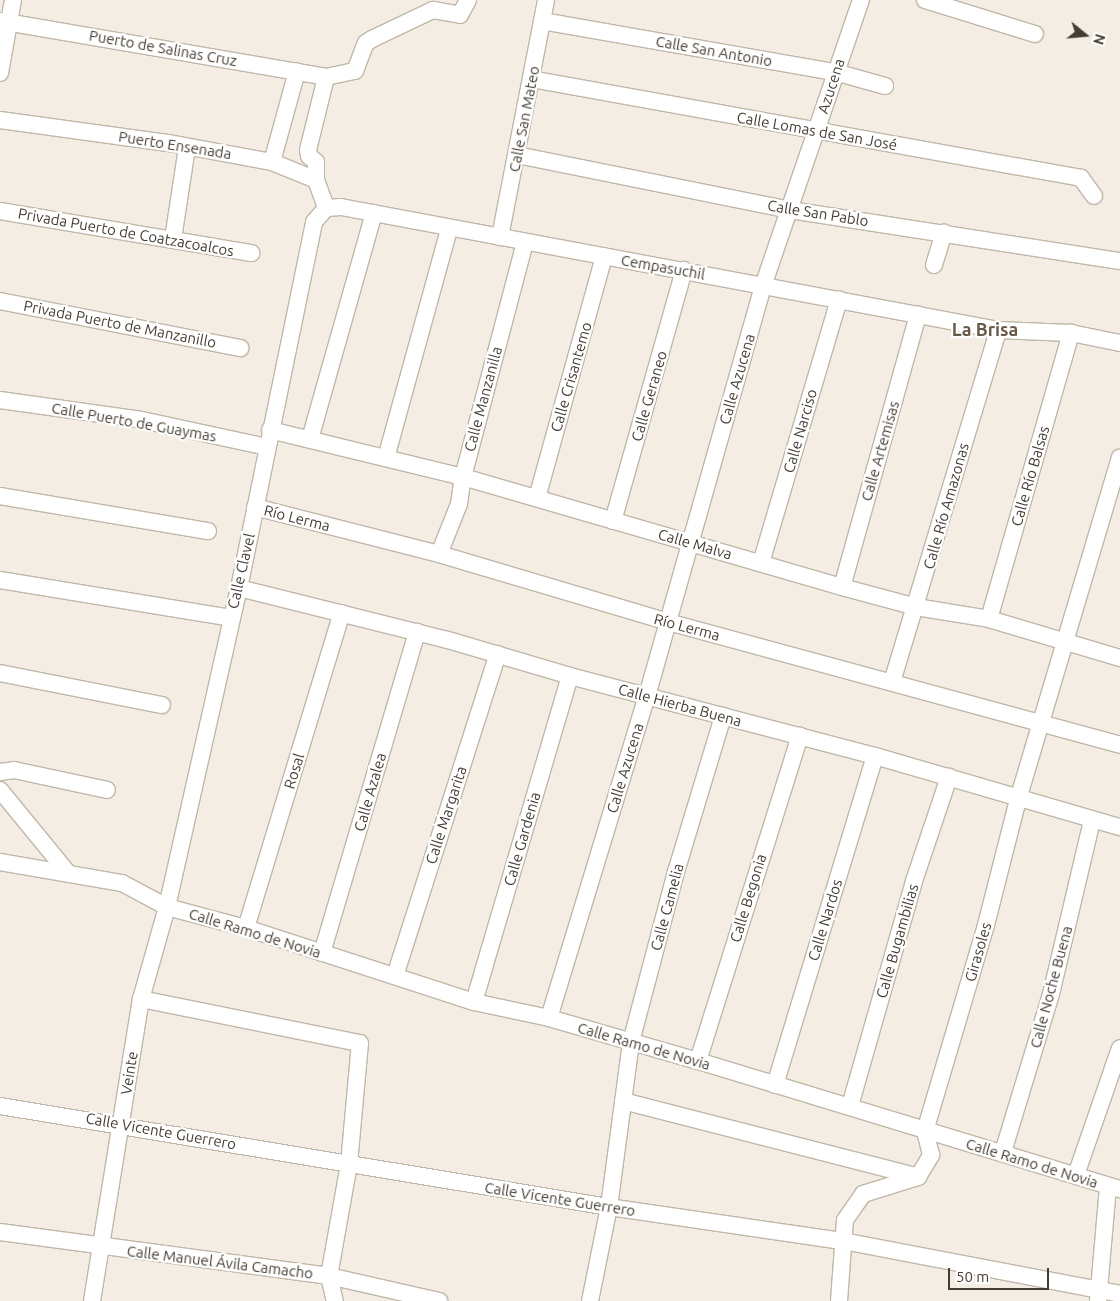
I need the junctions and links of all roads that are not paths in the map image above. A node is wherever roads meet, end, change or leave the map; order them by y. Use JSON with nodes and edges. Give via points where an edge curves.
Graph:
{"nodes":[{"id":1,"x":13,"y":0,"type":"edge"},
{"id":2,"x":468,"y":0,"type":"edge"},
{"id":3,"x":546,"y":0,"type":"edge"},
{"id":4,"x":861,"y":0,"type":"edge"},
{"id":5,"x":925,"y":0,"type":"edge"},
{"id":6,"x":4,"y":21,"type":"edge"},
{"id":7,"x":542,"y":21,"type":"junction"},
{"id":8,"x":1035,"y":34,"type":"dead end"},
{"id":9,"x":297,"y":71,"type":"junction"},
{"id":10,"x":835,"y":72,"type":"junction"},
{"id":11,"x":0,"y":74,"type":"edge"},
{"id":12,"x":326,"y":77,"type":"junction"},
{"id":13,"x":532,"y":79,"type":"junction"},
{"id":14,"x":885,"y":86,"type":"dead end"},
{"id":15,"x":0,"y":120,"type":"edge"},
{"id":16,"x":817,"y":132,"type":"junction"},
{"id":17,"x":187,"y":148,"type":"junction"},
{"id":18,"x":517,"y":155,"type":"junction"},
{"id":19,"x":272,"y":162,"type":"junction"},
{"id":20,"x":316,"y":180,"type":"junction"},
{"id":21,"x":1094,"y":196,"type":"dead end"},
{"id":22,"x":326,"y":208,"type":"junction"},
{"id":23,"x":790,"y":210,"type":"junction"},
{"id":24,"x":0,"y":211,"type":"edge"},
{"id":25,"x":374,"y":213,"type":"junction"},
{"id":26,"x":450,"y":229,"type":"junction"},
{"id":27,"x":944,"y":233,"type":"junction"},
{"id":28,"x":500,"y":237,"type":"junction"},
{"id":29,"x":173,"y":239,"type":"junction"},
{"id":30,"x":525,"y":242,"type":"junction"},
{"id":31,"x":252,"y":253,"type":"dead end"},
{"id":32,"x":604,"y":256,"type":"junction"},
{"id":33,"x":1120,"y":260,"type":"edge"},
{"id":34,"x":934,"y":265,"type":"dead end"},
{"id":35,"x":684,"y":270,"type":"junction"},
{"id":36,"x":763,"y":286,"type":"junction"},
{"id":37,"x":838,"y":299,"type":"junction"},
{"id":38,"x":0,"y":301,"type":"edge"},
{"id":39,"x":918,"y":314,"type":"junction"},
{"id":40,"x":998,"y":330,"type":"junction"},
{"id":41,"x":1071,"y":333,"type":"junction"},
{"id":42,"x":1120,"y":343,"type":"edge"},
{"id":43,"x":240,"y":348,"type":"dead end"},
{"id":44,"x":0,"y":400,"type":"edge"},
{"id":45,"x":270,"y":430,"type":"junction"},
{"id":46,"x":310,"y":439,"type":"junction"},
{"id":47,"x":267,"y":447,"type":"junction"},
{"id":48,"x":386,"y":458,"type":"junction"},
{"id":49,"x":1120,"y":458,"type":"edge"},
{"id":50,"x":463,"y":476,"type":"junction"},
{"id":51,"x":0,"y":496,"type":"edge"},
{"id":52,"x":537,"y":498,"type":"junction"},
{"id":53,"x":255,"y":507,"type":"junction"},
{"id":54,"x":613,"y":521,"type":"junction"},
{"id":55,"x":208,"y":531,"type":"dead end"},
{"id":56,"x":690,"y":541,"type":"junction"},
{"id":57,"x":439,"y":554,"type":"junction"},
{"id":58,"x":761,"y":563,"type":"junction"},
{"id":59,"x":0,"y":580,"type":"edge"},
{"id":60,"x":842,"y":587,"type":"junction"},
{"id":61,"x":239,"y":588,"type":"junction"},
{"id":62,"x":916,"y":607,"type":"junction"},
{"id":63,"x":342,"y":613,"type":"junction"},
{"id":64,"x":231,"y":618,"type":"junction"},
{"id":65,"x":989,"y":619,"type":"junction"},
{"id":66,"x":668,"y":622,"type":"junction"},
{"id":67,"x":417,"y":632,"type":"junction"},
{"id":68,"x":1065,"y":643,"type":"junction"},
{"id":69,"x":498,"y":654,"type":"junction"},
{"id":70,"x":1120,"y":658,"type":"edge"},
{"id":71,"x":0,"y":674,"type":"edge"},
{"id":72,"x":570,"y":676,"type":"junction"},
{"id":73,"x":892,"y":682,"type":"junction"},
{"id":74,"x":647,"y":696,"type":"junction"},
{"id":75,"x":162,"y":705,"type":"dead end"},
{"id":76,"x":723,"y":716,"type":"junction"},
{"id":77,"x":1041,"y":724,"type":"junction"},
{"id":78,"x":800,"y":736,"type":"junction"},
{"id":79,"x":1120,"y":744,"type":"edge"},
{"id":80,"x":875,"y":756,"type":"junction"},
{"id":81,"x":0,"y":772,"type":"edge"},
{"id":82,"x":949,"y":777,"type":"junction"},
{"id":83,"x":0,"y":790,"type":"edge"},
{"id":84,"x":107,"y":790,"type":"dead end"},
{"id":85,"x":1019,"y":796,"type":"junction"},
{"id":86,"x":1092,"y":820,"type":"junction"},
{"id":87,"x":1120,"y":827,"type":"edge"},
{"id":88,"x":0,"y":862,"type":"edge"},
{"id":89,"x":66,"y":872,"type":"junction"},
{"id":90,"x":167,"y":907,"type":"junction"},
{"id":91,"x":246,"y":928,"type":"junction"},
{"id":92,"x":322,"y":953,"type":"junction"},
{"id":93,"x":395,"y":976,"type":"junction"},
{"id":94,"x":141,"y":999,"type":"junction"},
{"id":95,"x":474,"y":1002,"type":"junction"},
{"id":96,"x":549,"y":1018,"type":"junction"},
{"id":97,"x":631,"y":1042,"type":"junction"},
{"id":98,"x":1120,"y":1048,"type":"edge"},
{"id":99,"x":698,"y":1062,"type":"junction"},
{"id":100,"x":775,"y":1085,"type":"junction"},
{"id":101,"x":623,"y":1100,"type":"junction"},
{"id":102,"x":0,"y":1106,"type":"edge"},
{"id":103,"x":850,"y":1106,"type":"junction"},
{"id":104,"x":120,"y":1124,"type":"junction"},
{"id":105,"x":925,"y":1131,"type":"junction"},
{"id":106,"x":1003,"y":1152,"type":"junction"},
{"id":107,"x":349,"y":1164,"type":"junction"},
{"id":108,"x":1076,"y":1175,"type":"junction"},
{"id":109,"x":918,"y":1176,"type":"junction"},
{"id":110,"x":1114,"y":1188,"type":"edge"},
{"id":111,"x":609,"y":1208,"type":"junction"},
{"id":112,"x":0,"y":1232,"type":"edge"},
{"id":113,"x":844,"y":1241,"type":"junction"},
{"id":114,"x":102,"y":1248,"type":"junction"},
{"id":115,"x":329,"y":1276,"type":"junction"},
{"id":116,"x":1120,"y":1294,"type":"edge"},
{"id":117,"x":1099,"y":1296,"type":"edge"},
{"id":118,"x":92,"y":1301,"type":"edge"},
{"id":119,"x":335,"y":1301,"type":"edge"},
{"id":120,"x":439,"y":1301,"type":"edge"},
{"id":121,"x":590,"y":1301,"type":"edge"},
{"id":122,"x":839,"y":1301,"type":"edge"}],
"edges":[{"from":1,"to":6,"type":"street"},
{"from":2,"to":12,"type":"street","via":[[460,15],[433,10],[372,39],[366,43],[355,71]]},
{"from":3,"to":7,"type":"street","name":"Calle San Mateo"},
{"from":4,"to":10,"type":"street","name":"Azucena"},
{"from":5,"to":8,"type":"street"},
{"from":6,"to":9,"type":"street","name":"Puerto de Salinas Cruz"},
{"from":6,"to":11,"type":"street"},
{"from":7,"to":10,"type":"street","name":"Calle San Antonio"},
{"from":7,"to":13,"type":"street","name":"Calle San Mateo"},
{"from":9,"to":12,"type":"street","name":"Puerto de Salinas Cruz"},
{"from":9,"to":19,"type":"street"},
{"from":10,"to":14,"type":"street","name":"Calle San Antonio"},
{"from":10,"to":16,"type":"street","name":"Azucena"},
{"from":12,"to":20,"type":"street","via":[[308,150],[316,162]]},
{"from":13,"to":16,"type":"street","name":"Calle Lomas de San José"},
{"from":13,"to":18,"type":"street","name":"Calle San Mateo"},
{"from":15,"to":17,"type":"street","name":"Puerto Ensenada"},
{"from":16,"to":21,"type":"street","name":"Calle Lomas de San José","via":[[1081,178]]},
{"from":16,"to":23,"type":"street","name":"Azucena"},
{"from":17,"to":19,"type":"street","name":"Puerto Ensenada"},
{"from":17,"to":29,"type":"street"},
{"from":18,"to":23,"type":"street","name":"Calle San Pablo"},
{"from":18,"to":28,"type":"street","name":"Calle San Mateo"},
{"from":19,"to":20,"type":"street","name":"Puerto Ensenada"},
{"from":20,"to":22,"type":"street"},
{"from":22,"to":25,"type":"street","name":"Cempasuchil","via":[[341,207]]},
{"from":22,"to":45,"type":"street","name":"Calle Clavel","via":[[314,222]]},
{"from":23,"to":27,"type":"street","name":"Calle San Pablo"},
{"from":23,"to":36,"type":"street","name":"Azucena"},
{"from":24,"to":29,"type":"street","name":"Privada Puerto de Coatzacoalcos"},
{"from":25,"to":26,"type":"street","name":"Cempasuchil"},
{"from":25,"to":46,"type":"street"},
{"from":26,"to":28,"type":"street","name":"Cempasuchil"},
{"from":26,"to":48,"type":"street"},
{"from":27,"to":33,"type":"street","name":"Calle San Pablo"},
{"from":27,"to":34,"type":"street"},
{"from":28,"to":30,"type":"street","name":"Cempasuchil"},
{"from":29,"to":31,"type":"street","name":"Privada Puerto de Coatzacoalcos"},
{"from":30,"to":32,"type":"street","name":"Cempasuchil"},
{"from":30,"to":50,"type":"street","name":"Calle Manzanilla"},
{"from":32,"to":35,"type":"street","name":"Cempasuchil"},
{"from":32,"to":52,"type":"street","name":"Calle Crisantemo"},
{"from":35,"to":36,"type":"street","name":"Cempasuchil"},
{"from":35,"to":54,"type":"street","name":"Calle Geraneo"},
{"from":36,"to":37,"type":"street","name":"Cempasuchil"},
{"from":36,"to":56,"type":"street","name":"Calle Azucena"},
{"from":37,"to":39,"type":"street","name":"Cempasuchil"},
{"from":37,"to":58,"type":"street","name":"Calle Narciso"},
{"from":38,"to":43,"type":"street","name":"Privada Puerto de Manzanillo"},
{"from":39,"to":40,"type":"street","name":"Cempasuchil"},
{"from":39,"to":60,"type":"street","name":"Calle Artemisas"},
{"from":40,"to":41,"type":"street","name":"Cempasuchil"},
{"from":40,"to":62,"type":"street","name":"Calle Río Amazonas"},
{"from":41,"to":42,"type":"street","name":"Cempasuchil"},
{"from":41,"to":65,"type":"street","name":"Calle Río Balsas"},
{"from":44,"to":47,"type":"street","name":"Calle Puerto de Guaymas","via":[[142,420]]},
{"from":45,"to":46,"type":"street","name":"Calle Malva"},
{"from":45,"to":47,"type":"street","name":"Calle Clavel"},
{"from":46,"to":48,"type":"street","name":"Calle Malva"},
{"from":47,"to":53,"type":"street","name":"Calle Clavel"},
{"from":48,"to":50,"type":"street","name":"Calle Malva"},
{"from":49,"to":68,"type":"street","name":"Girasoles"},
{"from":50,"to":52,"type":"street","name":"Calle Malva"},
{"from":50,"to":57,"type":"street","name":"Calle Manzanilla","via":[[454,524]]},
{"from":51,"to":55,"type":"street"},
{"from":52,"to":54,"type":"street","name":"Calle Malva"},
{"from":53,"to":57,"type":"street","name":"Río Lerma"},
{"from":53,"to":61,"type":"street","name":"Calle Clavel"},
{"from":54,"to":56,"type":"street","name":"Calle Malva"},
{"from":56,"to":58,"type":"street","name":"Calle Malva"},
{"from":56,"to":66,"type":"street","name":"Calle Azucena"},
{"from":57,"to":66,"type":"street","name":"Río Lerma"},
{"from":58,"to":60,"type":"street","name":"Calle Malva"},
{"from":59,"to":64,"type":"street"},
{"from":60,"to":62,"type":"street","name":"Calle Malva"},
{"from":61,"to":63,"type":"street","name":"Calle Hierba Buena"},
{"from":61,"to":64,"type":"street","name":"Calle Clavel"},
{"from":62,"to":65,"type":"street","name":"Calle Malva"},
{"from":62,"to":73,"type":"street","name":"Calle Río Amazonas"},
{"from":63,"to":67,"type":"street","name":"Calle Hierba Buena"},
{"from":63,"to":91,"type":"street","name":"Rosal"},
{"from":64,"to":90,"type":"street","name":"Calle Clavel"},
{"from":65,"to":68,"type":"street","name":"Calle Malva"},
{"from":66,"to":73,"type":"street","name":"Río Lerma"},
{"from":66,"to":74,"type":"street","name":"Calle Azucena"},
{"from":67,"to":69,"type":"street","name":"Calle Hierba Buena"},
{"from":67,"to":92,"type":"street","name":"Calle Azalea"},
{"from":68,"to":70,"type":"street","name":"Calle Malva"},
{"from":68,"to":77,"type":"street","name":"Girasoles"},
{"from":69,"to":72,"type":"street","name":"Calle Hierba Buena"},
{"from":69,"to":93,"type":"street","name":"Calle Margarita"},
{"from":71,"to":75,"type":"street"},
{"from":72,"to":74,"type":"street","name":"Calle Hierba Buena"},
{"from":72,"to":95,"type":"street","name":"Calle Gardenia"},
{"from":73,"to":77,"type":"street","name":"Río Lerma"},
{"from":74,"to":76,"type":"street","name":"Calle Hierba Buena"},
{"from":74,"to":96,"type":"street","name":"Calle Azucena"},
{"from":76,"to":78,"type":"street","name":"Calle Hierba Buena"},
{"from":76,"to":97,"type":"street","name":"Calle Camelia","via":[[676,872]]},
{"from":77,"to":79,"type":"street","name":"Río Lerma"},
{"from":77,"to":85,"type":"street","name":"Girasoles"},
{"from":78,"to":80,"type":"street","name":"Calle Hierba Buena"},
{"from":78,"to":99,"type":"street","name":"Calle Begonia"},
{"from":80,"to":82,"type":"street","name":"Calle Hierba Buena"},
{"from":80,"to":100,"type":"street","name":"Calle Nardos"},
{"from":81,"to":84,"type":"street","via":[[14,770]]},
{"from":82,"to":85,"type":"street","name":"Calle Hierba Buena"},
{"from":82,"to":103,"type":"street","name":"Calle Bugambilias","via":[[914,881]]},
{"from":83,"to":89,"type":"street"},
{"from":85,"to":86,"type":"street","name":"Calle Hierba Buena"},
{"from":85,"to":105,"type":"street","name":"Girasoles","via":[[986,925]]},
{"from":86,"to":87,"type":"street","name":"Calle Hierba Buena"},
{"from":86,"to":106,"type":"street","name":"Calle Noche Buena","via":[[1051,994]]},
{"from":88,"to":89,"type":"street","name":"Calle Ramo de Novia"},
{"from":89,"to":90,"type":"street","name":"Calle Ramo de Novia","via":[[122,883]]},
{"from":90,"to":91,"type":"street","name":"Calle Ramo de Novia"},
{"from":90,"to":94,"type":"street","name":"Veinte"},
{"from":91,"to":92,"type":"street","name":"Calle Ramo de Novia"},
{"from":92,"to":93,"type":"street","name":"Calle Ramo de Novia"},
{"from":93,"to":95,"type":"street","name":"Calle Ramo de Novia"},
{"from":94,"to":104,"type":"street","name":"Veinte"},
{"from":94,"to":107,"type":"street","via":[[360,1043]]},
{"from":95,"to":96,"type":"street","name":"Calle Ramo de Novia"},
{"from":96,"to":97,"type":"street","name":"Calle Ramo de Novia"},
{"from":97,"to":99,"type":"street","name":"Calle Ramo de Novia"},
{"from":97,"to":101,"type":"street","name":"Calle Camelia"},
{"from":98,"to":108,"type":"street"},
{"from":99,"to":100,"type":"street","name":"Calle Ramo de Novia"},
{"from":100,"to":103,"type":"street","name":"Calle Ramo de Novia"},
{"from":101,"to":109,"type":"street"},
{"from":101,"to":111,"type":"street","name":"Calle Camelia"},
{"from":102,"to":104,"type":"street","name":"Calle Vicente Guerrero"},
{"from":103,"to":105,"type":"street","name":"Calle Ramo de Novia"},
{"from":104,"to":107,"type":"street","name":"Calle Vicente Guerrero"},
{"from":104,"to":114,"type":"street","name":"Veinte"},
{"from":105,"to":106,"type":"street","name":"Calle Ramo de Novia"},
{"from":105,"to":109,"type":"street","via":[[932,1155]]},
{"from":106,"to":108,"type":"street","name":"Calle Ramo de Novia"},
{"from":107,"to":111,"type":"street","name":"Calle Vicente Guerrero"},
{"from":107,"to":115,"type":"street"},
{"from":108,"to":110,"type":"street","name":"Calle Ramo de Novia"},
{"from":109,"to":113,"type":"street","via":[[863,1194],[845,1220]]},
{"from":110,"to":117,"type":"street"},
{"from":111,"to":113,"type":"street","name":"Calle Vicente Guerrero"},
{"from":111,"to":121,"type":"street","name":"Calle Camelia"},
{"from":112,"to":114,"type":"street","name":"Calle Manuel Ávila Camacho"},
{"from":113,"to":117,"type":"street","name":"Calle Vicente Guerrero"},
{"from":113,"to":122,"type":"street"},
{"from":114,"to":115,"type":"street","name":"Calle Manuel Ávila Camacho"},
{"from":114,"to":118,"type":"street","name":"Veinte"},
{"from":115,"to":119,"type":"street"},
{"from":115,"to":120,"type":"street","name":"Calle Manuel Ávila Camacho"},
{"from":116,"to":117,"type":"street","name":"Calle Vicente Guerrero"}]}
